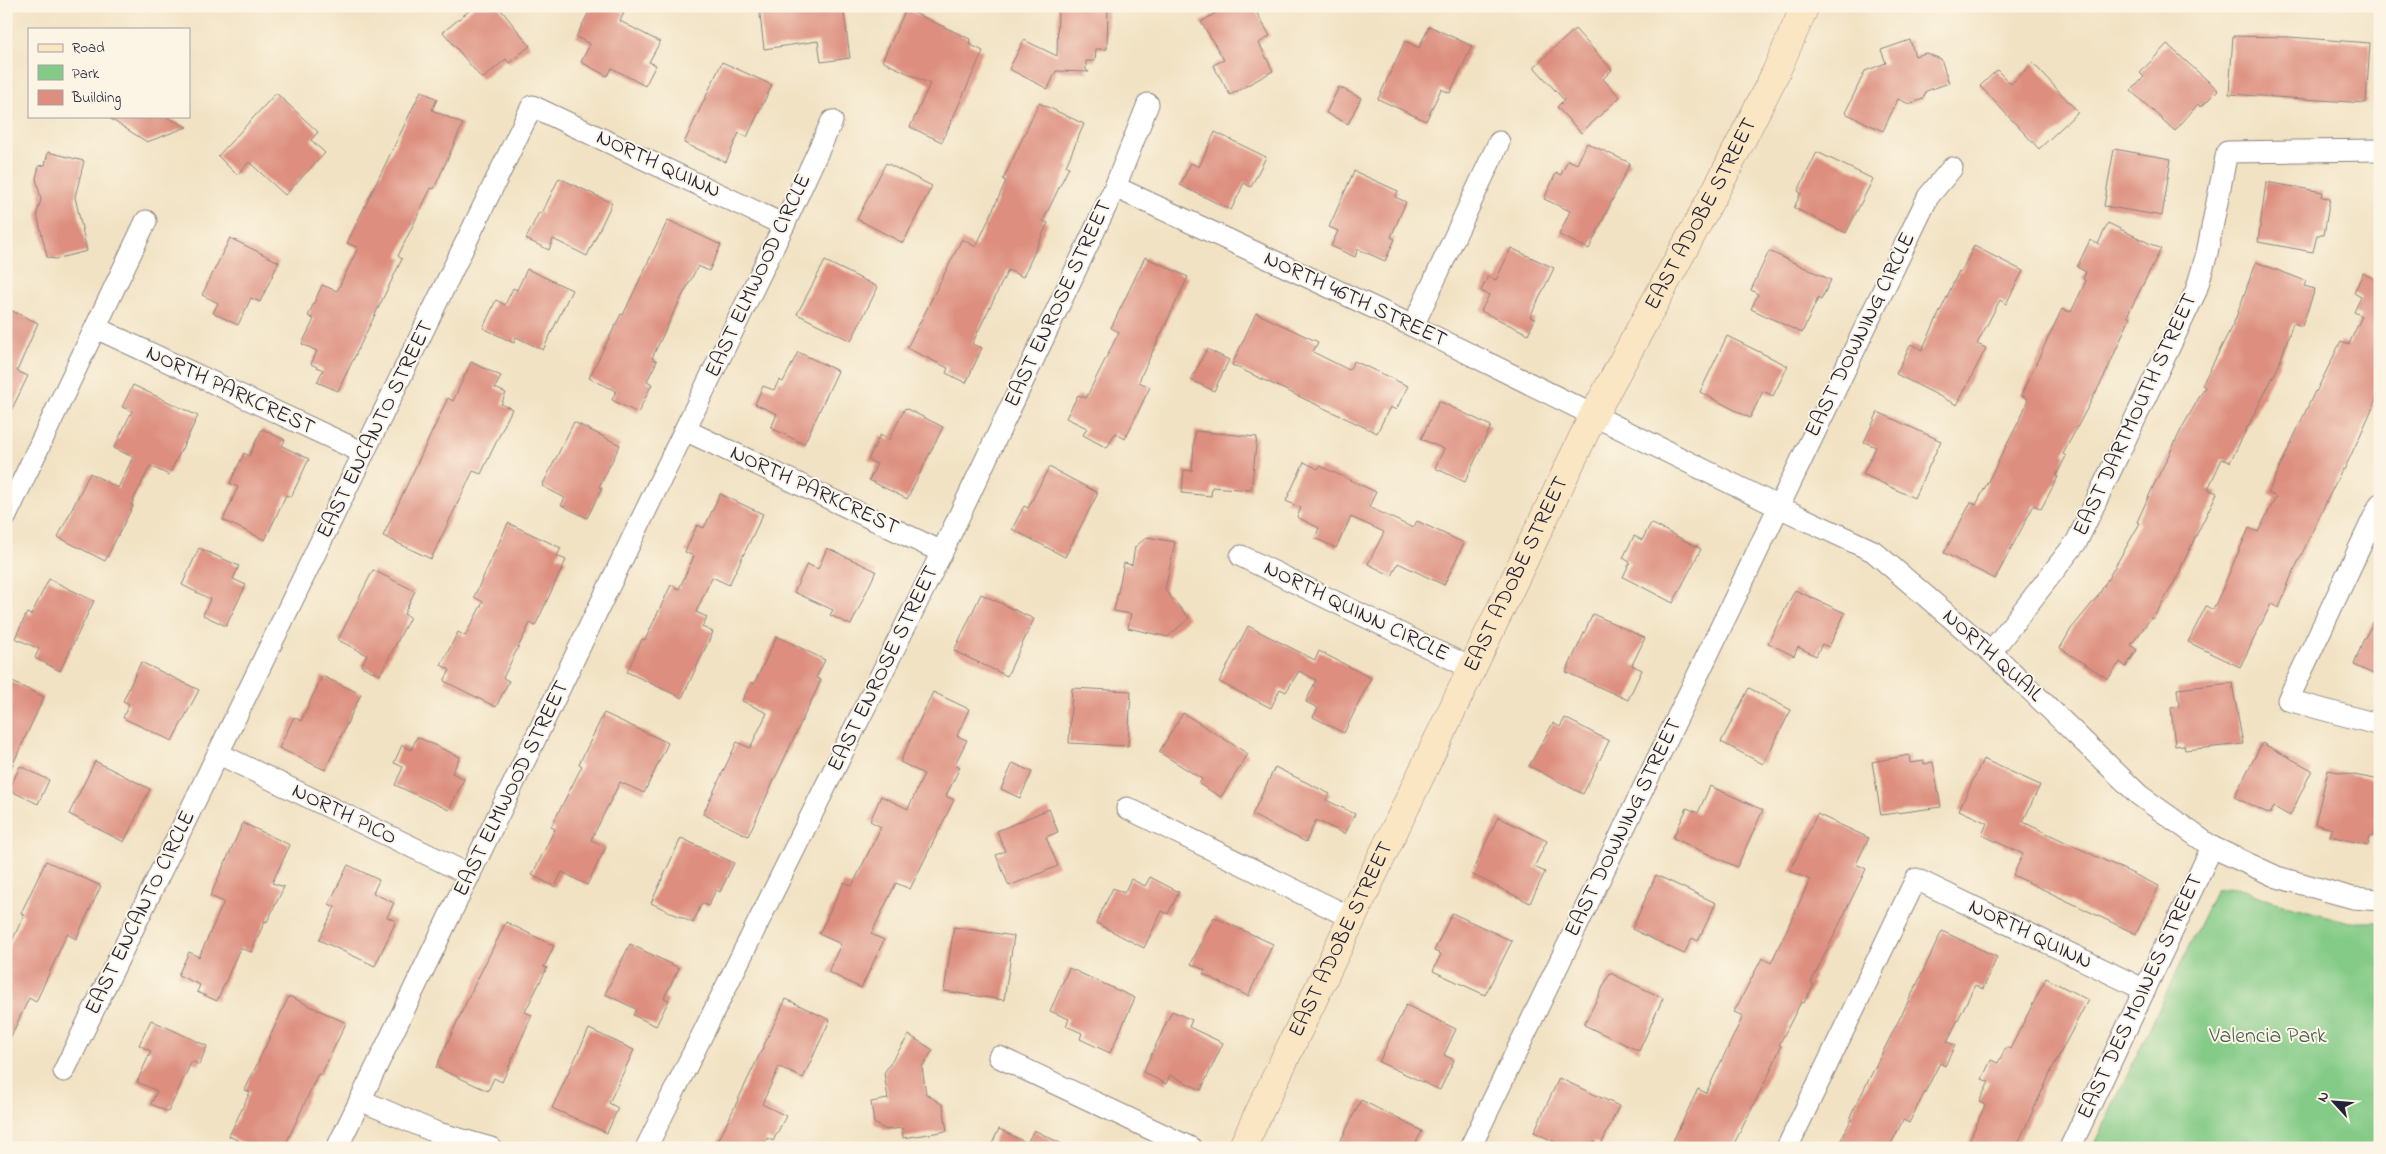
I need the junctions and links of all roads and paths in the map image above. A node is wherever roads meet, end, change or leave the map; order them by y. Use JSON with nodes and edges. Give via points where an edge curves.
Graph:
{"nodes":[{"id":1,"x":1804,"y":6,"type":"edge"},
{"id":2,"x":1148,"y":104,"type":"dead end"},
{"id":3,"x":532,"y":106,"type":"joint"},
{"id":4,"x":832,"y":121,"type":"dead end"},
{"id":5,"x":1499,"y":142,"type":"dead end"},
{"id":6,"x":2380,"y":150,"type":"edge"},
{"id":7,"x":1952,"y":168,"type":"dead end"},
{"id":8,"x":1115,"y":187,"type":"junction"},
{"id":9,"x":146,"y":221,"type":"dead end"},
{"id":10,"x":784,"y":225,"type":"junction"},
{"id":11,"x":1413,"y":326,"type":"junction"},
{"id":12,"x":96,"y":328,"type":"junction"},
{"id":13,"x":1593,"y":416,"type":"junction"},
{"id":14,"x":685,"y":430,"type":"junction"},
{"id":15,"x":364,"y":454,"type":"junction"},
{"id":16,"x":2380,"y":504,"type":"edge"},
{"id":17,"x":1779,"y":508,"type":"junction"},
{"id":18,"x":6,"y":516,"type":"edge"},
{"id":19,"x":942,"y":552,"type":"junction"},
{"id":20,"x":1241,"y":556,"type":"dead end"},
{"id":21,"x":1991,"y":652,"type":"junction"},
{"id":22,"x":1471,"y":668,"type":"junction"},
{"id":23,"x":2380,"y":724,"type":"edge"},
{"id":24,"x":219,"y":754,"type":"junction"},
{"id":25,"x":1127,"y":808,"type":"dead end"},
{"id":26,"x":2212,"y":847,"type":"junction"},
{"id":27,"x":470,"y":875,"type":"junction"},
{"id":28,"x":2380,"y":900,"type":"edge"},
{"id":29,"x":1352,"y":918,"type":"junction"},
{"id":30,"x":2145,"y":990,"type":"junction"},
{"id":31,"x":999,"y":1057,"type":"dead end"},
{"id":32,"x":64,"y":1071,"type":"dead end"},
{"id":33,"x":360,"y":1100,"type":"junction"},
{"id":34,"x":337,"y":1148,"type":"edge"},
{"id":35,"x":491,"y":1148,"type":"edge"},
{"id":36,"x":646,"y":1148,"type":"edge"},
{"id":37,"x":1192,"y":1148,"type":"edge"},
{"id":38,"x":1242,"y":1148,"type":"edge"},
{"id":39,"x":1470,"y":1148,"type":"edge"},
{"id":40,"x":1787,"y":1148,"type":"edge"},
{"id":41,"x":2070,"y":1148,"type":"edge"}],
"edges":[{"from":1,"to":13,"type":"street","name":"EAST ADOBE STREET","via":[[1776,72],[1724,175]]},
{"from":2,"to":8,"type":"street","name":"EAST ENROSE STREET"},
{"from":3,"to":10,"type":"street","name":"NORTH QUINN"},
{"from":3,"to":15,"type":"street","name":"EAST ENCANTO STREET"},
{"from":4,"to":10,"type":"street","name":"EAST ELMWOOD CIRCLE"},
{"from":5,"to":11,"type":"street"},
{"from":6,"to":21,"type":"street","name":"EAST DARTMOUTH STREET","via":[[2227,152],[2196,291],[2078,541]]},
{"from":7,"to":17,"type":"street","name":"EAST DOWNING CIRCLE","via":[[1928,197]]},
{"from":8,"to":11,"type":"street","name":"NORTH 46TH STREET"},
{"from":8,"to":19,"type":"street","name":"EAST ENROSE STREET"},
{"from":9,"to":12,"type":"street"},
{"from":10,"to":14,"type":"street","name":"EAST ELMWOOD CIRCLE"},
{"from":11,"to":13,"type":"street","name":"NORTH 46TH STREET"},
{"from":12,"to":15,"type":"street","name":"NORTH PARKCREST"},
{"from":12,"to":18,"type":"street"},
{"from":13,"to":17,"type":"street","name":"NORTH QUAIL"},
{"from":13,"to":22,"type":"street","name":"EAST ADOBE STREET"},
{"from":14,"to":19,"type":"street","name":"NORTH PARKCREST"},
{"from":14,"to":27,"type":"street","name":"EAST ELMWOOD STREET"},
{"from":15,"to":24,"type":"street","name":"EAST ENCANTO STREET"},
{"from":16,"to":23,"type":"street","via":[[2288,700]]},
{"from":17,"to":21,"type":"street","name":"NORTH QUAIL","via":[[1873,550]]},
{"from":17,"to":39,"type":"street","name":"EAST DOWNING STREET"},
{"from":19,"to":36,"type":"street","name":"EAST ENROSE STREET"},
{"from":20,"to":22,"type":"street","name":"NORTH QUINN CIRCLE"},
{"from":21,"to":26,"type":"street","name":"NORTH QUAIL","via":[[2139,795]]},
{"from":22,"to":29,"type":"street","name":"EAST ADOBE STREET"},
{"from":24,"to":27,"type":"street","name":"NORTH PICO"},
{"from":24,"to":32,"type":"street","name":"EAST ENCANTO CIRCLE"},
{"from":25,"to":29,"type":"street"},
{"from":26,"to":28,"type":"street","name":"NORTH QUAIL","via":[[2277,877],[2353,898]]},
{"from":26,"to":30,"type":"street","name":"EAST DES MOINES STREET"},
{"from":27,"to":33,"type":"street","name":"EAST ELMWOOD STREET"},
{"from":29,"to":38,"type":"street","name":"EAST ADOBE STREET"},
{"from":30,"to":40,"type":"street","name":"NORTH QUINN","via":[[1916,879]]},
{"from":30,"to":41,"type":"street","name":"EAST DES MOINES STREET"},
{"from":31,"to":37,"type":"street"},
{"from":33,"to":34,"type":"street","name":"EAST ELMWOOD STREET"},
{"from":33,"to":35,"type":"street","via":[[435,1132]]}]}
